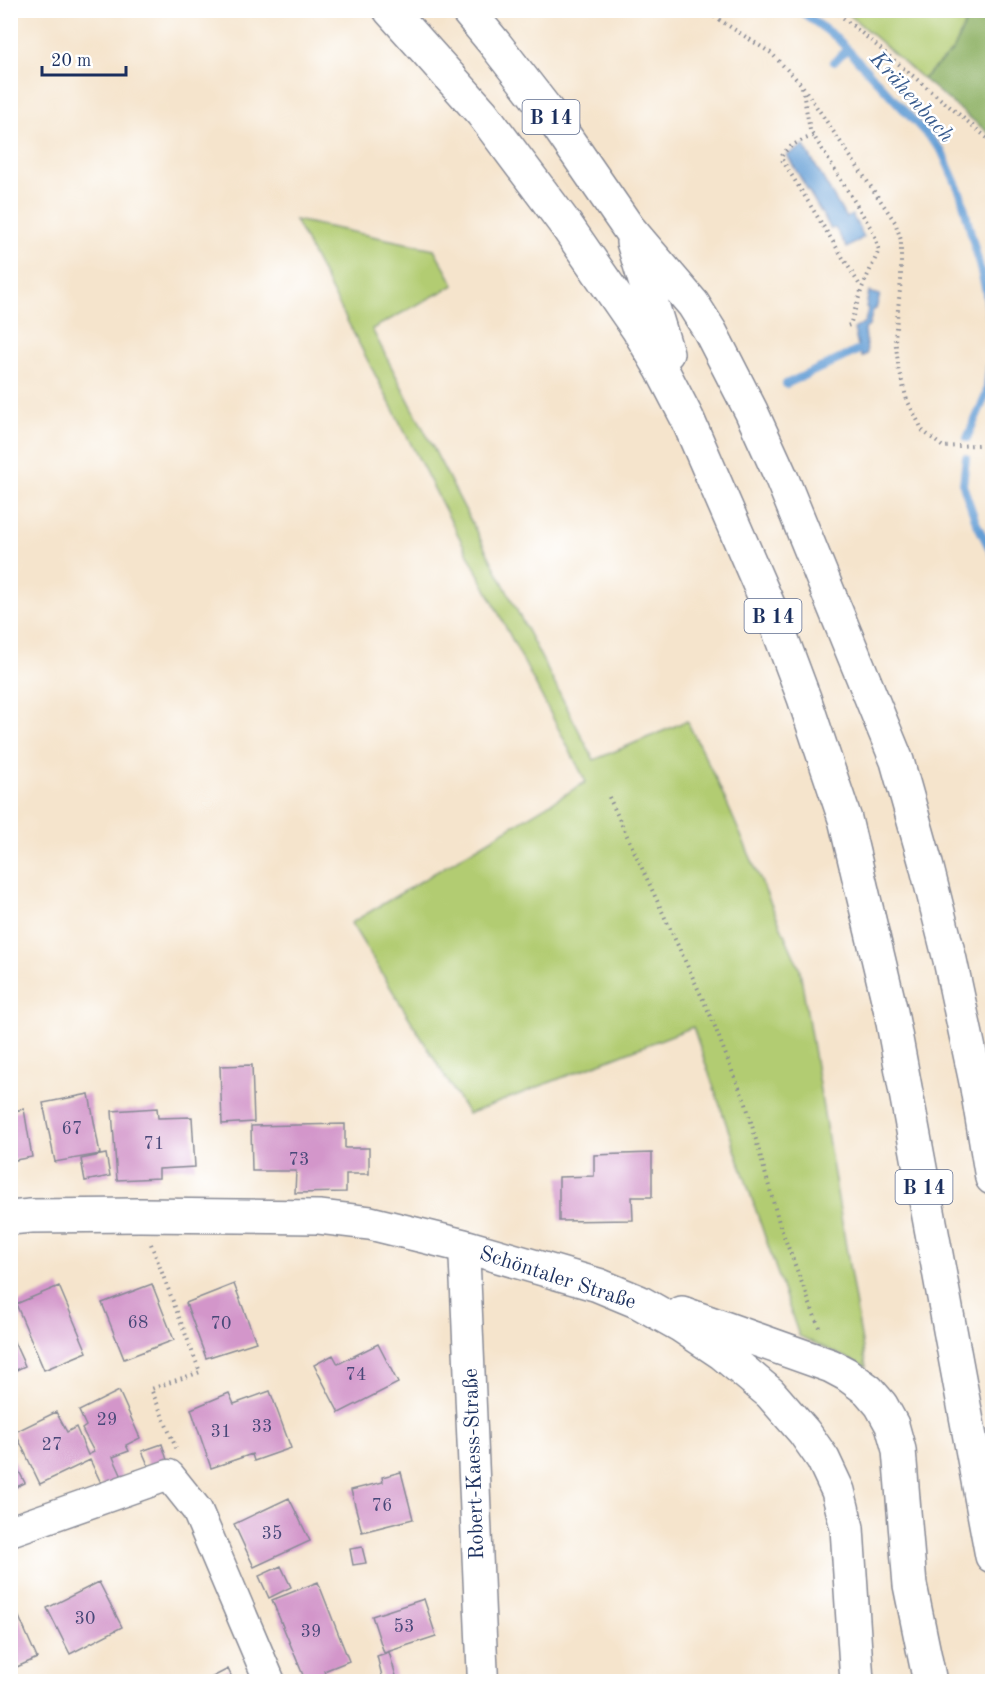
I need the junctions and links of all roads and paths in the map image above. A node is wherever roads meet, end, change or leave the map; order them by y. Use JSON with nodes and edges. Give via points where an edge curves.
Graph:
{"nodes":[{"id":1,"x":390,"y":10,"type":"edge"},
{"id":2,"x":467,"y":10,"type":"edge"},
{"id":3,"x":704,"y":10,"type":"edge"},
{"id":4,"x":834,"y":10,"type":"edge"},
{"id":5,"x":801,"y":84,"type":"junction"},
{"id":6,"x":813,"y":136,"type":"junction"},
{"id":7,"x":993,"y":142,"type":"edge"},
{"id":8,"x":629,"y":229,"type":"junction"},
{"id":9,"x":862,"y":288,"type":"junction"},
{"id":10,"x":844,"y":327,"type":"dead end"},
{"id":11,"x":687,"y":418,"type":"junction"},
{"id":12,"x":993,"y":444,"type":"edge"},
{"id":13,"x":609,"y":797,"type":"dead end"},
{"id":14,"x":993,"y":1178,"type":"edge"},
{"id":15,"x":140,"y":1215,"type":"junction"},
{"id":16,"x":10,"y":1218,"type":"edge"},
{"id":17,"x":464,"y":1246,"type":"junction"},
{"id":18,"x":598,"y":1285,"type":"junction"},
{"id":19,"x":831,"y":1366,"type":"junction"},
{"id":20,"x":169,"y":1475,"type":"junction"},
{"id":21,"x":10,"y":1531,"type":"edge"},
{"id":22,"x":993,"y":1556,"type":"edge"},
{"id":23,"x":270,"y":1682,"type":"edge"},
{"id":24,"x":483,"y":1682,"type":"edge"},
{"id":25,"x":857,"y":1682,"type":"edge"},
{"id":26,"x":930,"y":1682,"type":"edge"}],
"edges":[{"from":1,"to":11,"type":"main road","via":[[482,113],[566,225],[638,330]]},
{"from":2,"to":8,"type":"main road","number":"B 14","via":[[551,116]]},
{"from":3,"to":5,"type":"path","via":[[771,52]]},
{"from":4,"to":7,"type":"path"},
{"from":5,"to":6,"type":"path"},
{"from":5,"to":12,"type":"path","via":[[895,222],[901,240],[894,338],[898,371],[923,431],[944,447]]},
{"from":6,"to":9,"type":"path","via":[[874,233],[879,250]]},
{"from":6,"to":9,"type":"path","via":[[782,153],[781,158]]},
{"from":8,"to":11,"type":"main road","number":"B 14"},
{"from":8,"to":14,"type":"main road","via":[[693,304],[746,401],[812,550],[897,761],[950,960]]},
{"from":9,"to":10,"type":"path","via":[[850,325]]},
{"from":11,"to":22,"type":"main road","number":"B 14","via":[[776,623],[845,819],[891,1012]]},
{"from":13,"to":19,"type":"path","via":[[712,1018],[746,1104],[780,1226]]},
{"from":15,"to":16,"type":"main road","name":"Schöntaler Straße"},
{"from":15,"to":17,"type":"main road","name":"Schöntaler Straße","via":[[343,1219]]},
{"from":15,"to":20,"type":"path","via":[[200,1372],[151,1389],[181,1458]]},
{"from":17,"to":18,"type":"main road","name":"Schöntaler Straße"},
{"from":17,"to":24,"type":"street","name":"Robert-Kaess-Straße"},
{"from":18,"to":19,"type":"main road"},
{"from":18,"to":25,"type":"main road","name":"Schöntaler Straße","via":[[639,1302],[722,1353],[770,1393],[823,1459],[838,1491],[846,1528]]},
{"from":19,"to":26,"type":"main road","via":[[868,1390],[892,1425],[899,1450],[910,1585]]},
{"from":20,"to":21,"type":"street"},
{"from":20,"to":23,"type":"street","via":[[197,1510]]}]}
